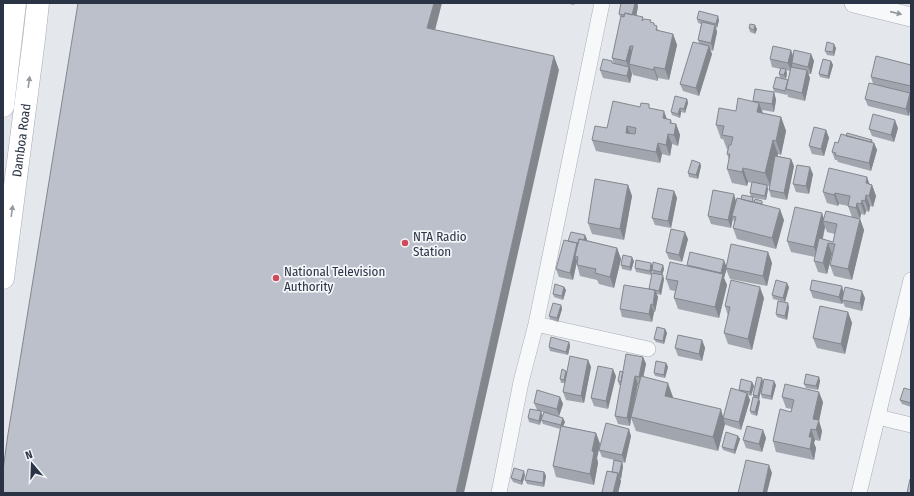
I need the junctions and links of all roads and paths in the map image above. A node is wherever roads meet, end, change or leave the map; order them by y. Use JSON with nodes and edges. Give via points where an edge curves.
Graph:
{"nodes":[{"id":1,"x":15,"y":3,"type":"edge"},
{"id":2,"x":38,"y":3,"type":"edge"},
{"id":3,"x":602,"y":3,"type":"edge"},
{"id":4,"x":854,"y":3,"type":"edge"},
{"id":5,"x":911,"y":17,"type":"edge"},
{"id":6,"x":3,"y":106,"type":"edge"},
{"id":7,"x":3,"y":278,"type":"edge"},
{"id":8,"x":911,"y":280,"type":"edge"},
{"id":9,"x":536,"y":324,"type":"junction"},
{"id":10,"x":648,"y":349,"type":"dead end"},
{"id":11,"x":878,"y":417,"type":"junction"},
{"id":12,"x":911,"y":425,"type":"edge"},
{"id":13,"x":503,"y":492,"type":"edge"},
{"id":14,"x":860,"y":493,"type":"edge"}],
"edges":[{"from":1,"to":6,"type":"main road","name":"Damboa Road"},
{"from":7,"to":2,"type":"main road","name":"Damboa Road","one_way":true},
{"from":3,"to":9,"type":"street"},
{"from":4,"to":5,"type":"street","one_way":true},
{"from":8,"to":11,"type":"street"},
{"from":9,"to":10,"type":"street"},
{"from":9,"to":13,"type":"street","via":[[521,382]]},
{"from":11,"to":12,"type":"street"},
{"from":11,"to":14,"type":"street"}]}
